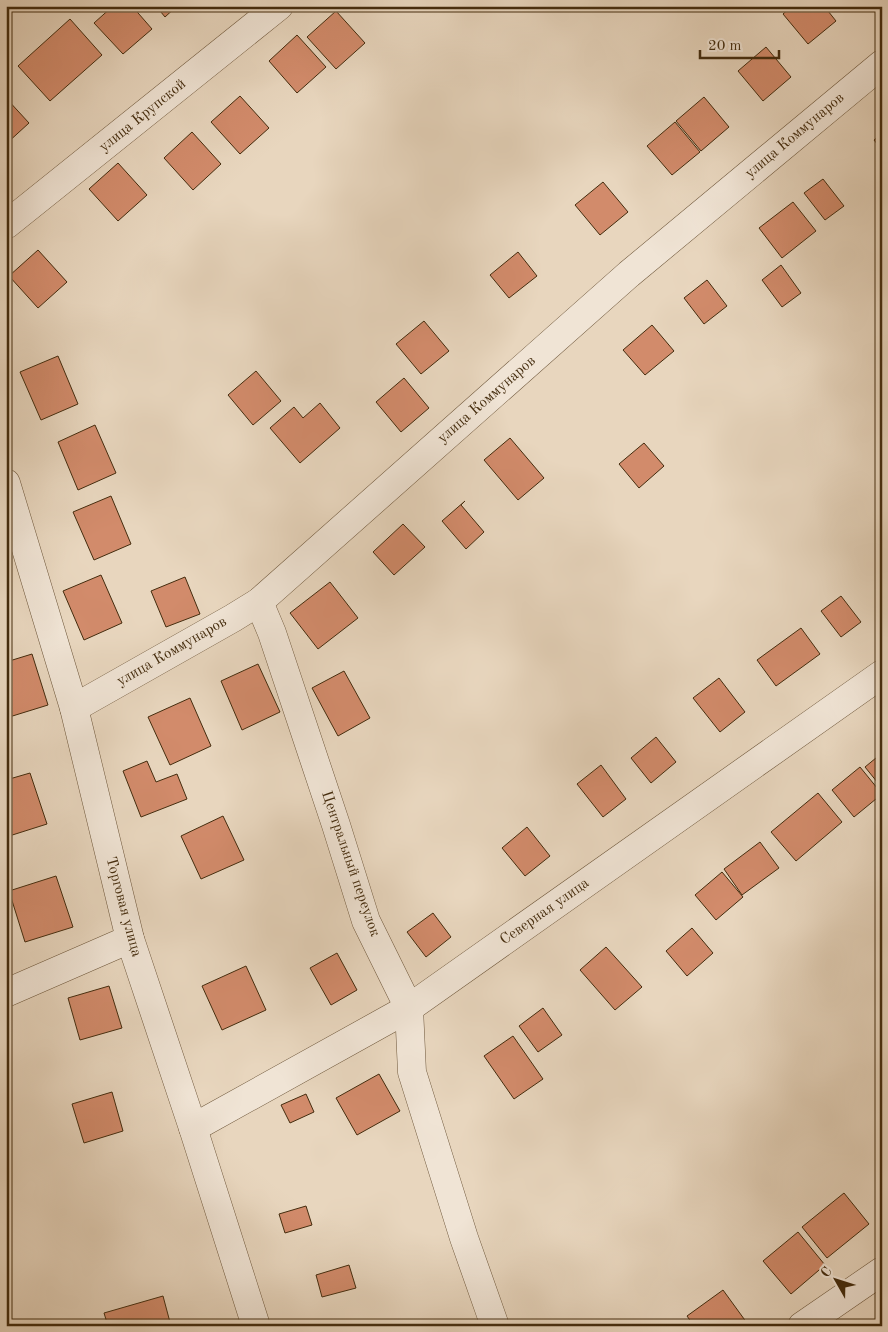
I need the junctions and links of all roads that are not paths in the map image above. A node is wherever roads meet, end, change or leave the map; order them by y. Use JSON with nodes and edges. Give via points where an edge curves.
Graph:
{"nodes":[{"id":1,"x":279,"y":6,"type":"edge"},
{"id":2,"x":882,"y":64,"type":"edge"},
{"id":3,"x":6,"y":225,"type":"edge"},
{"id":4,"x":6,"y":483,"type":"edge"},
{"id":5,"x":259,"y":602,"type":"junction"},
{"id":6,"x":882,"y":674,"type":"edge"},
{"id":7,"x":74,"y":708,"type":"junction"},
{"id":8,"x":130,"y":939,"type":"junction"},
{"id":9,"x":6,"y":993,"type":"edge"},
{"id":10,"x":409,"y":1008,"type":"junction"},
{"id":11,"x":193,"y":1128,"type":"junction"},
{"id":12,"x":882,"y":1271,"type":"edge"},
{"id":13,"x":256,"y":1326,"type":"edge"},
{"id":14,"x":496,"y":1326,"type":"edge"},
{"id":15,"x":802,"y":1326,"type":"edge"}],
"edges":[{"from":1,"to":3,"type":"street","name":"улица Крупской"},
{"from":2,"to":5,"type":"street","name":"улица Коммунаров","via":[[629,274]]},
{"from":4,"to":7,"type":"street","name":"Торговая улица"},
{"from":5,"to":7,"type":"street","name":"улица Коммунаров"},
{"from":5,"to":10,"type":"street","name":"Центральный переулок","via":[[366,922]]},
{"from":6,"to":10,"type":"street","name":"Северная улица"},
{"from":7,"to":8,"type":"street","name":"Торговая улица"},
{"from":8,"to":9,"type":"street"},
{"from":8,"to":11,"type":"street","name":"Торговая улица"},
{"from":10,"to":11,"type":"street","name":"Северная улица"},
{"from":10,"to":14,"type":"street","name":"Центральный переулок","via":[[412,1072],[464,1238]]},
{"from":11,"to":13,"type":"street","name":"Торговая улица"},
{"from":12,"to":15,"type":"street"}]}
